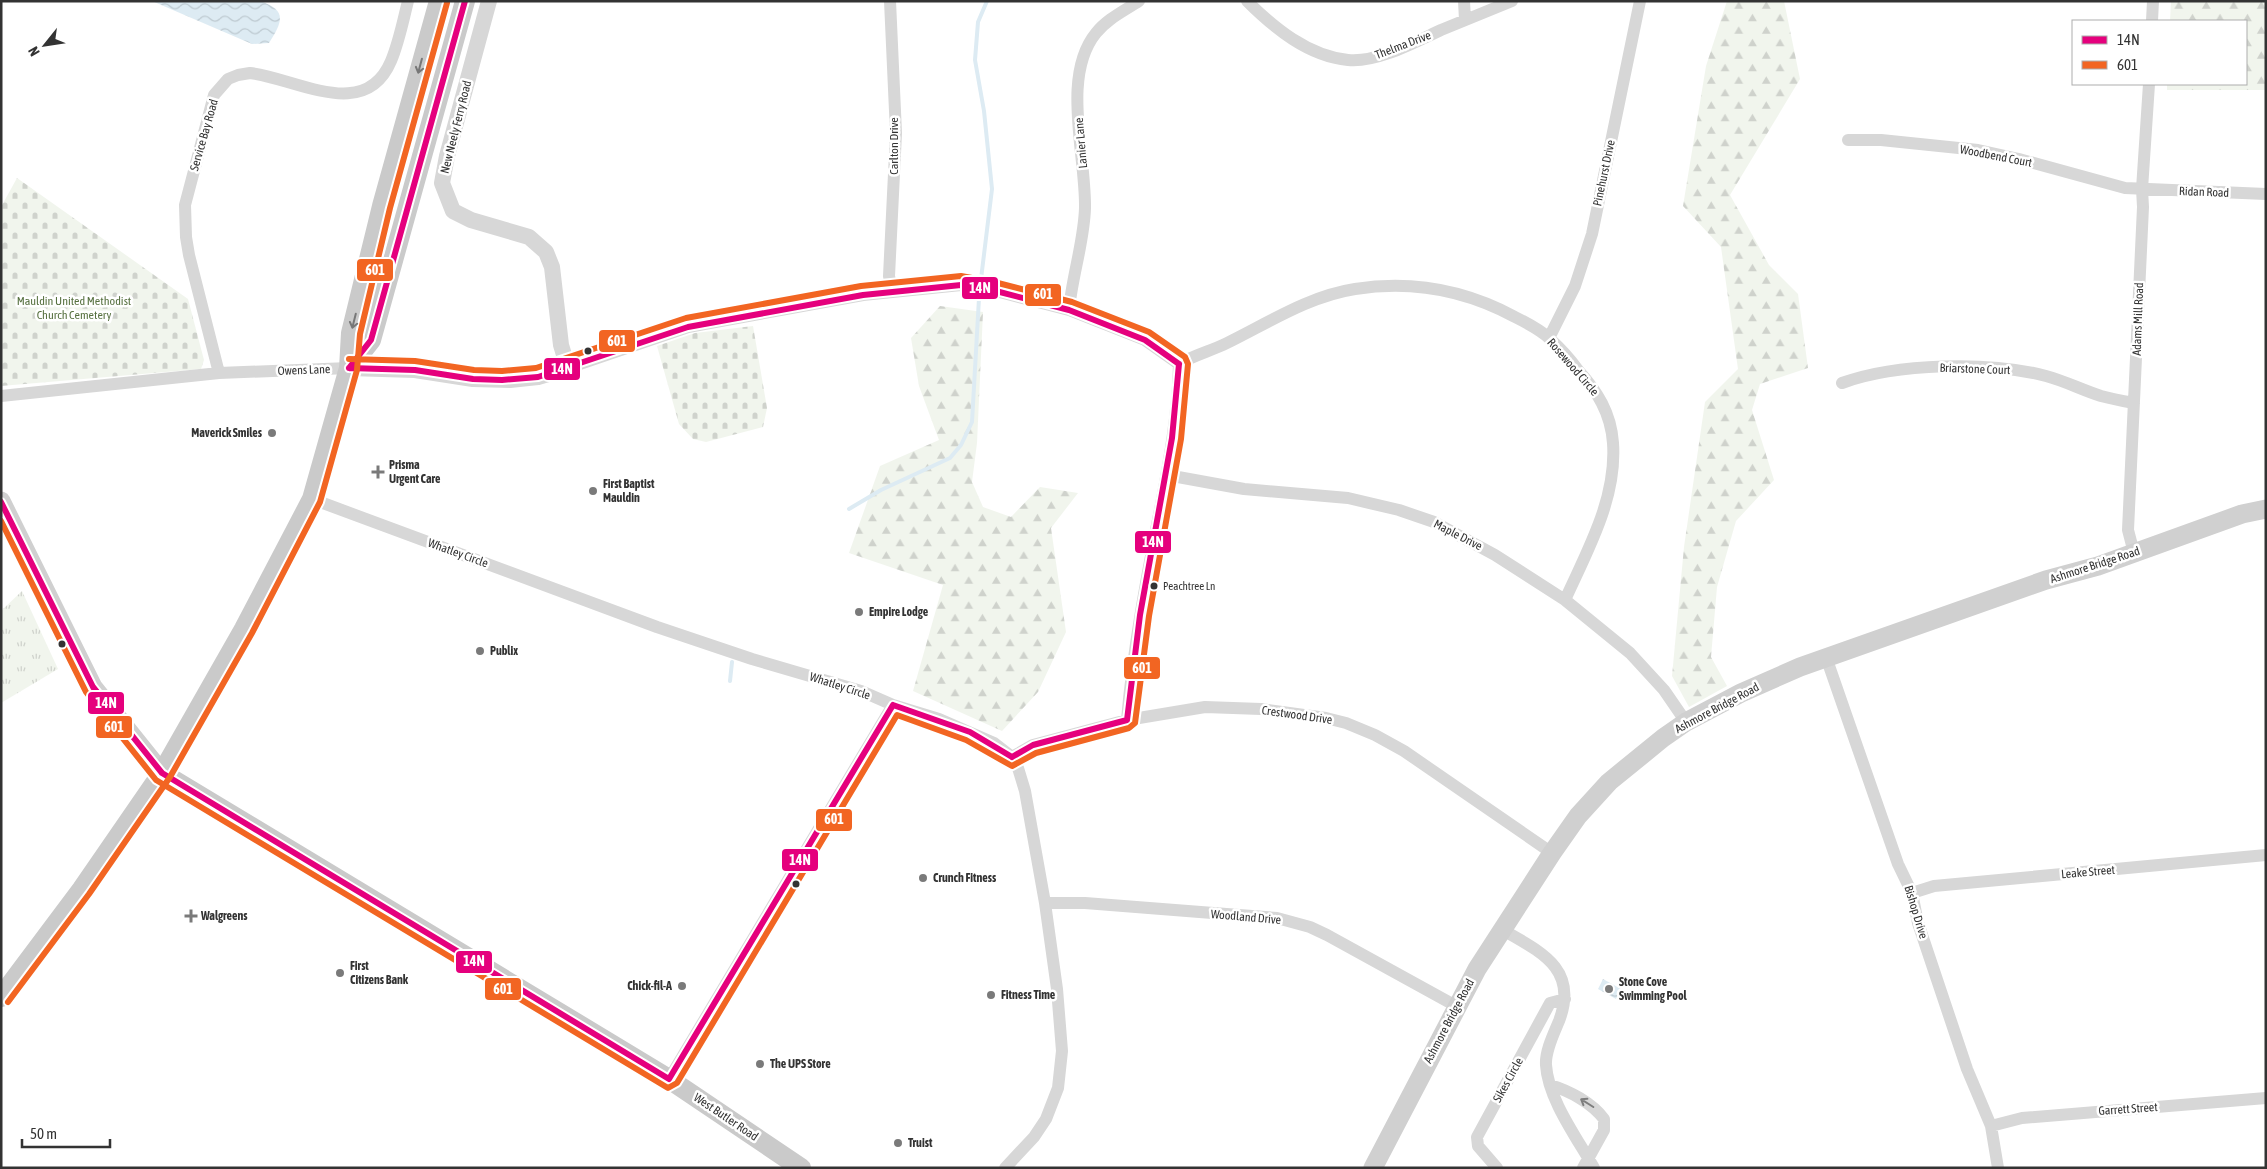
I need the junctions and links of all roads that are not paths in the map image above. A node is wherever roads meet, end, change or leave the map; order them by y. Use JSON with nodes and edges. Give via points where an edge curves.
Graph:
{"nodes":[{"id":1,"x":408,"y":1,"type":"edge"},
{"id":2,"x":465,"y":1,"type":"edge"},
{"id":3,"x":489,"y":1,"type":"edge"},
{"id":4,"x":890,"y":1,"type":"edge"},
{"id":5,"x":1139,"y":1,"type":"edge"},
{"id":6,"x":1247,"y":1,"type":"edge"},
{"id":7,"x":1464,"y":1,"type":"edge"},
{"id":8,"x":1512,"y":1,"type":"edge"},
{"id":9,"x":1640,"y":1,"type":"edge"},
{"id":10,"x":2153,"y":1,"type":"edge"},
{"id":11,"x":436,"y":7,"type":"edge"},
{"id":12,"x":1465,"y":20,"type":"junction"},
{"id":13,"x":2152,"y":20,"type":"edge"},
{"id":14,"x":2149,"y":85,"type":"edge"},
{"id":15,"x":1848,"y":140,"type":"dead end"},
{"id":16,"x":2142,"y":190,"type":"junction"},
{"id":17,"x":2266,"y":194,"type":"edge"},
{"id":18,"x":892,"y":291,"type":"junction"},
{"id":19,"x":1069,"y":310,"type":"junction"},
{"id":20,"x":1549,"y":338,"type":"junction"},
{"id":21,"x":1179,"y":364,"type":"junction"},
{"id":22,"x":349,"y":368,"type":"junction"},
{"id":23,"x":568,"y":368,"type":"junction"},
{"id":24,"x":220,"y":373,"type":"junction"},
{"id":25,"x":1842,"y":383,"type":"dead end"},
{"id":26,"x":1,"y":396,"type":"edge"},
{"id":27,"x":2134,"y":403,"type":"junction"},
{"id":28,"x":1167,"y":476,"type":"junction"},
{"id":29,"x":312,"y":499,"type":"junction"},
{"id":30,"x":1,"y":501,"type":"edge"},
{"id":31,"x":2266,"y":509,"type":"edge"},
{"id":32,"x":2134,"y":553,"type":"junction"},
{"id":33,"x":1565,"y":600,"type":"junction"},
{"id":34,"x":1826,"y":657,"type":"junction"},
{"id":35,"x":893,"y":705,"type":"junction"},
{"id":36,"x":1127,"y":720,"type":"junction"},
{"id":37,"x":1686,"y":722,"type":"junction"},
{"id":38,"x":1012,"y":758,"type":"junction"},
{"id":39,"x":162,"y":773,"type":"junction"},
{"id":40,"x":1552,"y":853,"type":"junction"},
{"id":41,"x":2266,"y":855,"type":"edge"},
{"id":42,"x":1912,"y":893,"type":"junction"},
{"id":43,"x":1045,"y":903,"type":"junction"},
{"id":44,"x":1502,"y":930,"type":"junction"},
{"id":45,"x":1,"y":997,"type":"edge"},
{"id":46,"x":1565,"y":999,"type":"junction"},
{"id":47,"x":1456,"y":1006,"type":"junction"},
{"id":48,"x":669,"y":1079,"type":"junction"},
{"id":49,"x":1550,"y":1085,"type":"junction"},
{"id":50,"x":2266,"y":1098,"type":"edge"},
{"id":51,"x":1991,"y":1126,"type":"junction"},
{"id":52,"x":788,"y":1164,"type":"edge"},
{"id":53,"x":1588,"y":1164,"type":"edge"},
{"id":54,"x":1005,"y":1168,"type":"edge"},
{"id":55,"x":1373,"y":1168,"type":"edge"},
{"id":56,"x":1497,"y":1168,"type":"edge"},
{"id":57,"x":1998,"y":1168,"type":"edge"}],
"edges":[{"from":1,"to":24,"type":"street","name":"Service Bay Road","via":[[392,60],[370,87],[360,92],[336,94],[250,73],[228,79],[214,95],[188,192],[184,220],[189,255]]},
{"from":2,"to":22,"type":"main road","via":[[371,340]]},
{"from":3,"to":23,"type":"street","name":"New Neely Ferry Road","via":[[442,183],[453,210],[471,220],[529,237],[546,252],[552,267],[561,345]]},
{"from":4,"to":18,"type":"street","name":"Carlton Drive","via":[[896,134],[889,276]]},
{"from":5,"to":19,"type":"street","name":"Lanier Lane","via":[[1096,33],[1080,63],[1077,93],[1085,210]]},
{"from":6,"to":12,"type":"street","name":"Thelma Drive","via":[[1292,39],[1324,54],[1348,60],[1373,58]]},
{"from":7,"to":12,"type":"street"},
{"from":8,"to":12,"type":"street","name":"Thelma Drive"},
{"from":9,"to":20,"type":"street","name":"Pinehurst Drive","via":[[1589,242],[1575,286]]},
{"from":10,"to":13,"type":"street"},
{"from":11,"to":22,"type":"main road","one_way":true,"via":[[351,333]]},
{"from":14,"to":16,"type":"street","name":"Adams Mill Road"},
{"from":15,"to":16,"type":"street","name":"Woodbend Court","via":[[1881,140],[1978,150]]},
{"from":16,"to":17,"type":"street","name":"Ridan Road"},
{"from":16,"to":27,"type":"street","name":"Adams Mill Road"},
{"from":18,"to":19,"type":"street","name":"Owens Lane","via":[[961,285]]},
{"from":18,"to":23,"type":"street","name":"Owens Lane","via":[[688,327]]},
{"from":19,"to":21,"type":"street","name":"Owens Lane","via":[[1139,337]]},
{"from":20,"to":21,"type":"street","name":"Rosewood Circle","via":[[1494,306],[1459,293],[1414,286],[1372,287],[1316,299]]},
{"from":20,"to":33,"type":"street","name":"Rosewood Circle","via":[[1588,380],[1600,398],[1610,421],[1613,443],[1612,474],[1606,504]]},
{"from":21,"to":28,"type":"street","via":[[1178,401]]},
{"from":22,"to":23,"type":"street","name":"Owens Lane","via":[[415,370],[473,379],[510,380],[538,377]]},
{"from":22,"to":24,"type":"street","name":"Owens Lane"},
{"from":22,"to":29,"type":"main road"},
{"from":24,"to":26,"type":"street","name":"Owens Lane"},
{"from":25,"to":27,"type":"street","name":"Briarstone Court","via":[[1881,372],[1989,367],[2047,376],[2101,396]]},
{"from":27,"to":32,"type":"street","name":"Adams Mill Road","via":[[2128,530]]},
{"from":28,"to":33,"type":"street","name":"Maple Drive","via":[[1244,490],[1348,498],[1399,510],[1467,538]]},
{"from":28,"to":36,"type":"street","via":[[1131,670]]},
{"from":29,"to":35,"type":"street","name":"Whatley Circle","via":[[657,627],[860,691]]},
{"from":29,"to":39,"type":"main road","via":[[243,631]]},
{"from":30,"to":39,"type":"main road","via":[[94,687]]},
{"from":31,"to":32,"type":"main road","name":"Ashmore Bridge Road","via":[[2242,514]]},
{"from":32,"to":34,"type":"main road","name":"Ashmore Bridge Road","via":[[2046,580]]},
{"from":33,"to":37,"type":"street","name":"Maple Drive","via":[[1630,653],[1664,690]]},
{"from":34,"to":37,"type":"main road","name":"Ashmore Bridge Road","via":[[1773,678]]},
{"from":34,"to":42,"type":"street","name":"Bishop Drive","via":[[1898,864]]},
{"from":35,"to":38,"type":"street","name":"Whatley Circle","via":[[973,733],[994,743]]},
{"from":35,"to":48,"type":"street"},
{"from":36,"to":38,"type":"street","name":"Crestwood Drive","via":[[1033,745]]},
{"from":36,"to":40,"type":"street","name":"Crestwood Drive","via":[[1205,707],[1230,707],[1304,714],[1346,723],[1375,734],[1404,751]]},
{"from":37,"to":40,"type":"main road","name":"Ashmore Bridge Road","via":[[1642,753],[1609,782],[1578,816]]},
{"from":38,"to":43,"type":"street","name":"Whatley Circle","via":[[1025,791]]},
{"from":39,"to":45,"type":"main road","via":[[82,889]]},
{"from":39,"to":48,"type":"main road","name":"West Butler Road"},
{"from":40,"to":44,"type":"main road","name":"Ashmore Bridge Road"},
{"from":41,"to":42,"type":"street","name":"Leake Street","via":[[1934,886]]},
{"from":42,"to":51,"type":"street","name":"Bishop Drive","via":[[1918,923],[1967,1069]]},
{"from":43,"to":47,"type":"street","name":"Woodland Drive","via":[[1085,903],[1293,922],[1327,935]]},
{"from":43,"to":54,"type":"street","name":"Whatley Circle","via":[[1062,1033],[1061,1073],[1043,1124]]},
{"from":44,"to":46,"type":"street","via":[[1550,959],[1560,972]]},
{"from":44,"to":47,"type":"main road","name":"Ashmore Bridge Road"},
{"from":46,"to":49,"type":"street","via":[[1546,1064]]},
{"from":46,"to":56,"type":"street","name":"Sikes Circle","via":[[1550,1003],[1477,1137],[1478,1146]]},
{"from":47,"to":55,"type":"main road","name":"Ashmore Bridge Road"},
{"from":48,"to":52,"type":"main road","name":"West Butler Road"},
{"from":49,"to":53,"type":"street"},
{"from":53,"to":49,"type":"street","one_way":true,"via":[[1604,1130],[1604,1120],[1597,1110],[1564,1089]]},
{"from":50,"to":51,"type":"street","name":"Garrett Street","via":[[2022,1118]]},
{"from":51,"to":57,"type":"street","name":"Bishop Drive"}]}
